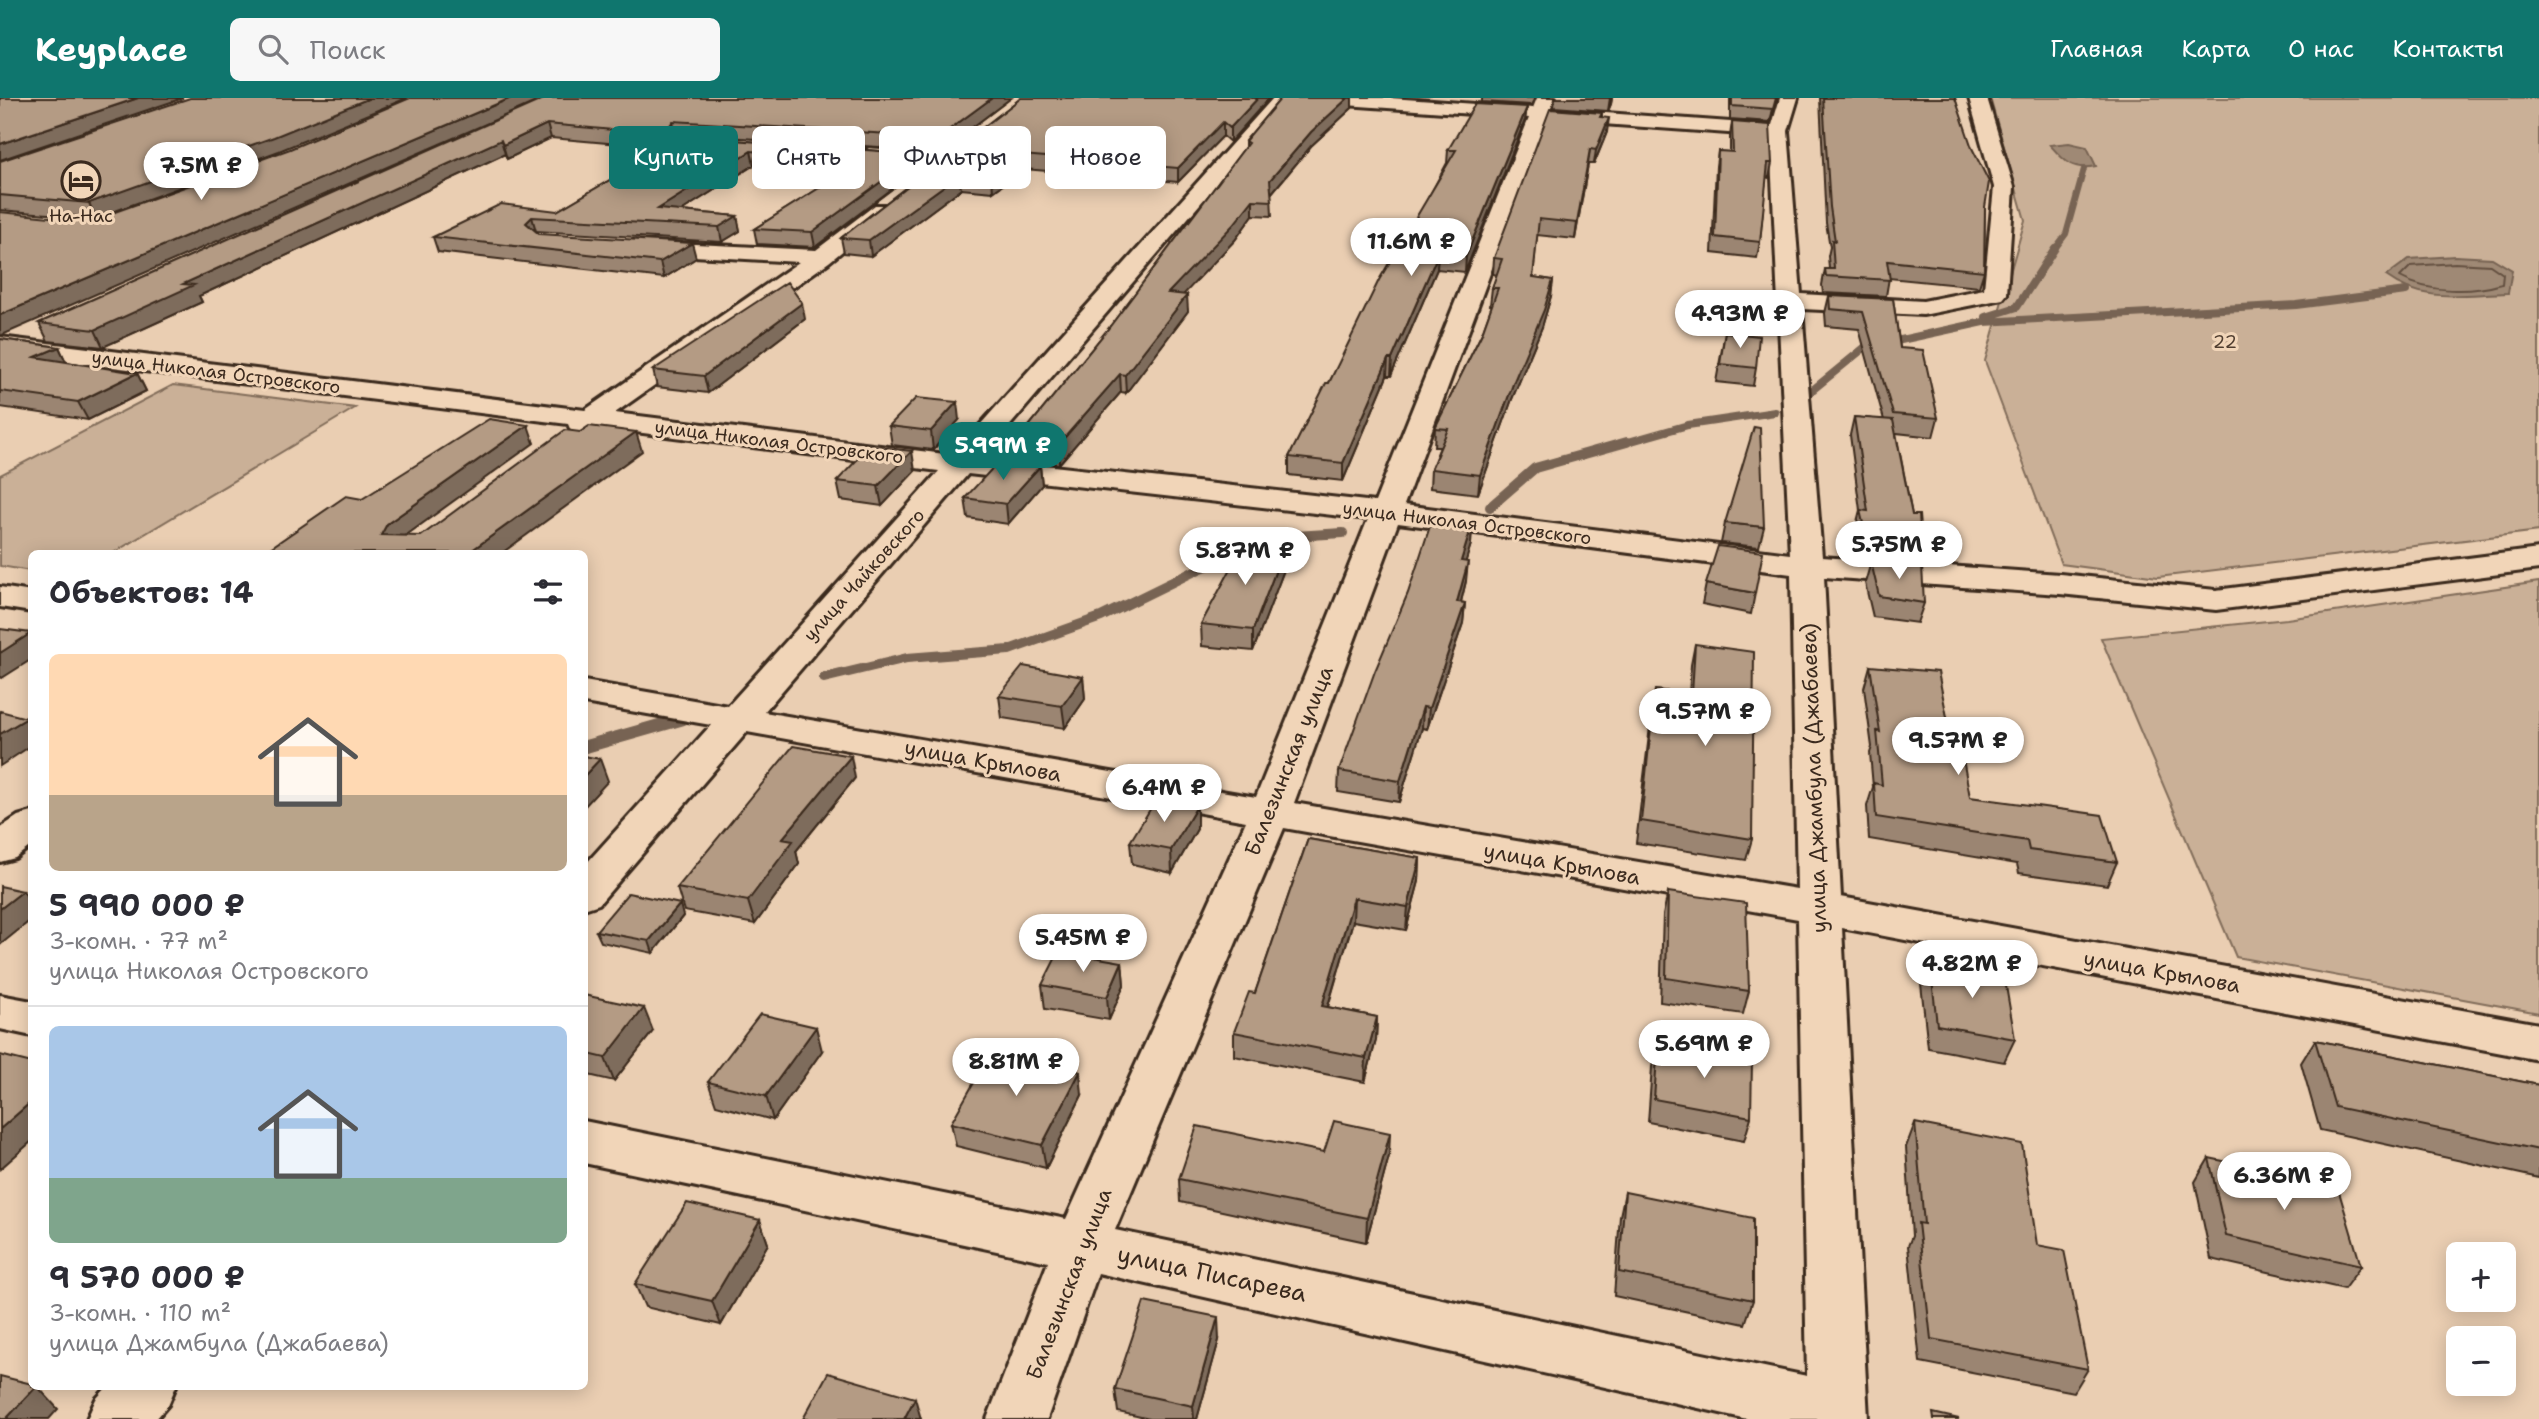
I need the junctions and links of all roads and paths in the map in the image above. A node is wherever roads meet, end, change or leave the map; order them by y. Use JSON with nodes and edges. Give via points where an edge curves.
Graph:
{"nodes":[{"id":1,"x":1282,"y":98,"type":"edge"},
{"id":2,"x":1317,"y":98,"type":"edge"},
{"id":3,"x":1978,"y":98,"type":"edge"},
{"id":4,"x":1544,"y":106,"type":"edge"},
{"id":5,"x":1784,"y":114,"type":"edge"},
{"id":6,"x":908,"y":189,"type":"edge"},
{"id":7,"x":613,"y":244,"type":"edge"},
{"id":8,"x":821,"y":257,"type":"junction"},
{"id":9,"x":1790,"y":301,"type":"junction"},
{"id":10,"x":46,"y":329,"type":"edge"},
{"id":11,"x":3,"y":347,"type":"edge"},
{"id":12,"x":590,"y":418,"type":"junction"},
{"id":13,"x":558,"y":442,"type":"edge"},
{"id":14,"x":963,"y":465,"type":"junction"},
{"id":15,"x":1386,"y":512,"type":"junction"},
{"id":16,"x":2539,"y":559,"type":"edge"},
{"id":17,"x":1807,"y":566,"type":"junction"},
{"id":18,"x":0,"y":597,"type":"edge"},
{"id":19,"x":28,"y":601,"type":"edge"},
{"id":20,"x":588,"y":693,"type":"edge"},
{"id":21,"x":738,"y":717,"type":"junction"},
{"id":22,"x":1270,"y":813,"type":"junction"},
{"id":23,"x":28,"y":828,"type":"edge"},
{"id":24,"x":0,"y":848,"type":"edge"},
{"id":25,"x":588,"y":889,"type":"edge"},
{"id":26,"x":1818,"y":908,"type":"junction"},
{"id":27,"x":0,"y":1012,"type":"edge"},
{"id":28,"x":28,"y":1018,"type":"edge"},
{"id":29,"x":2539,"y":1042,"type":"edge"},
{"id":30,"x":588,"y":1143,"type":"edge"},
{"id":31,"x":1081,"y":1246,"type":"junction"},
{"id":32,"x":142,"y":1390,"type":"edge"},
{"id":33,"x":1838,"y":1415,"type":"edge"},
{"id":34,"x":117,"y":1419,"type":"edge"},
{"id":35,"x":1017,"y":1419,"type":"edge"}],
"edges":[{"from":1,"to":14,"type":"street","name":"улица Чайковского"},
{"from":2,"to":4,"type":"street"},
{"from":3,"to":9,"type":"street","via":[[2004,187],[1995,294],[1923,308]]},
{"from":4,"to":5,"type":"street"},
{"from":4,"to":15,"type":"street","name":"Балезинская улица"},
{"from":5,"to":9,"type":"street","name":"улица Джамбула (Джабаева)"},
{"from":6,"to":8,"type":"street"},
{"from":7,"to":8,"type":"street"},
{"from":8,"to":12,"type":"street"},
{"from":9,"to":17,"type":"street","name":"улица Джамбула (Джабаева)"},
{"from":10,"to":11,"type":"street"},
{"from":11,"to":12,"type":"street","name":"улица Николая Островского"},
{"from":12,"to":13,"type":"street"},
{"from":12,"to":14,"type":"street","name":"улица Николая Островского"},
{"from":14,"to":15,"type":"street","name":"улица Николая Островского"},
{"from":14,"to":21,"type":"street","name":"улица Чайковского"},
{"from":15,"to":17,"type":"street","name":"улица Николая Островского"},
{"from":15,"to":22,"type":"street","name":"Балезинская улица"},
{"from":16,"to":17,"type":"street","name":"улица Николая Островского","via":[[2216,600]]},
{"from":17,"to":26,"type":"street","name":"улица Джамбула (Джабаева)"},
{"from":18,"to":19,"type":"street"},
{"from":20,"to":21,"type":"street","name":"улица Крылова"},
{"from":21,"to":22,"type":"street","name":"улица Крылова"},
{"from":21,"to":25,"type":"street","name":"улица Чайковского"},
{"from":22,"to":26,"type":"street","name":"улица Крылова"},
{"from":22,"to":31,"type":"street","name":"Балезинская улица"},
{"from":23,"to":24,"type":"street"},
{"from":26,"to":29,"type":"street","name":"улица Крылова"},
{"from":26,"to":33,"type":"street","name":"улица Джамбула (Джабаева)"},
{"from":27,"to":28,"type":"street"},
{"from":30,"to":31,"type":"street","name":"улица Писарева"},
{"from":31,"to":33,"type":"street","name":"улица Писарева"},
{"from":31,"to":35,"type":"street","name":"Балезинская улица"},
{"from":32,"to":34,"type":"street"}]}
